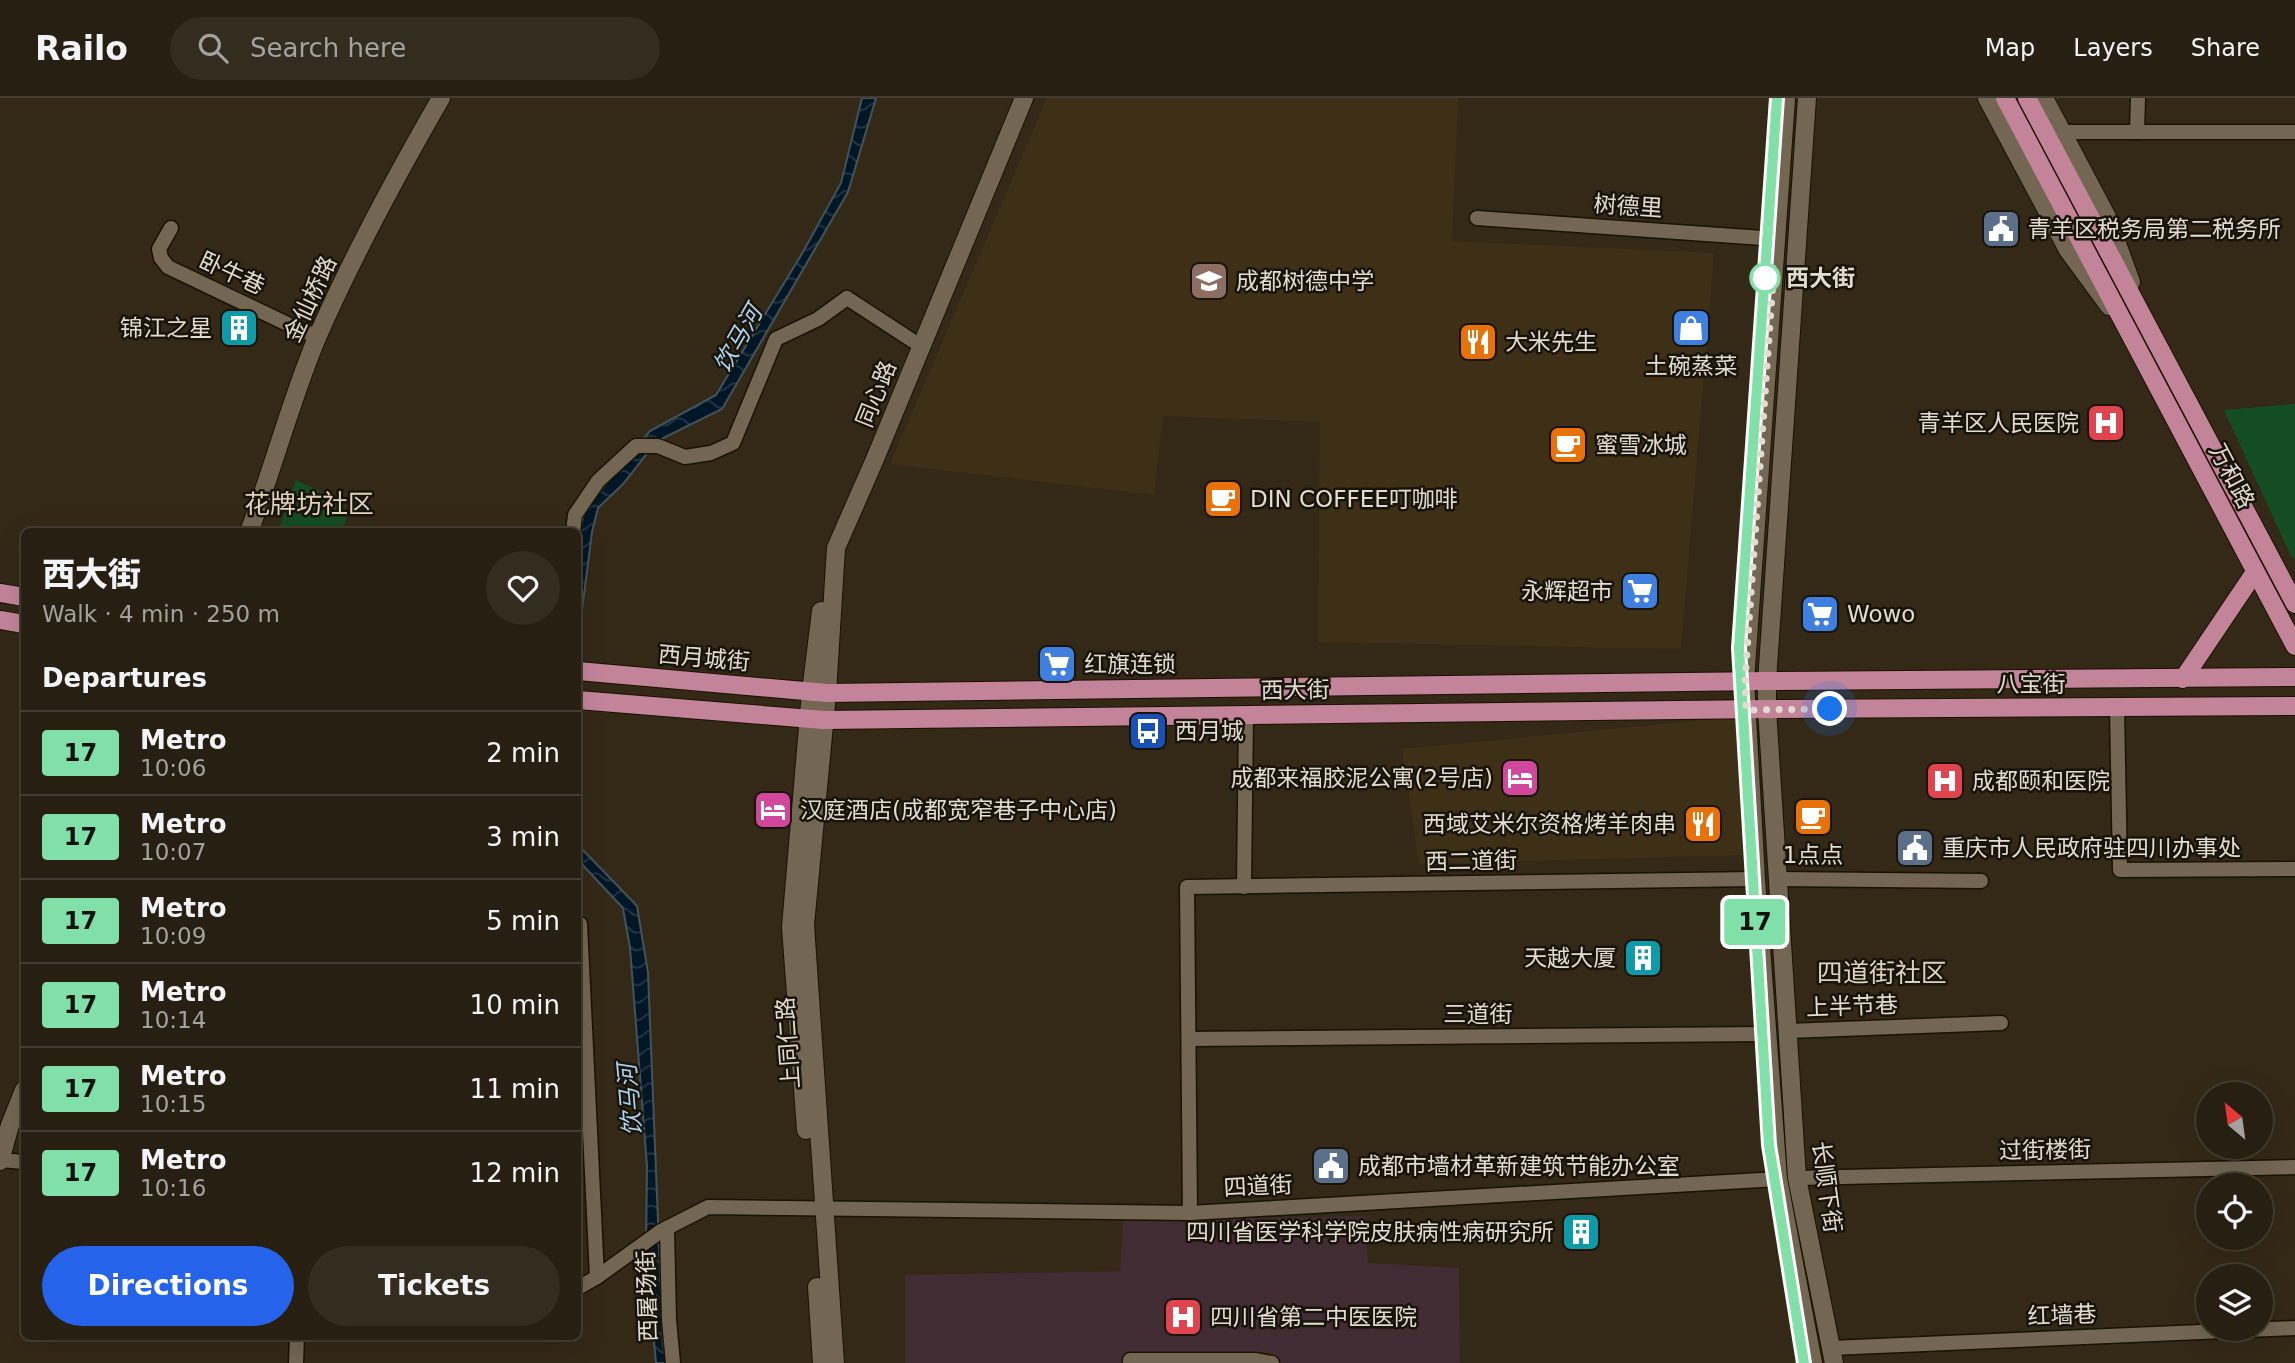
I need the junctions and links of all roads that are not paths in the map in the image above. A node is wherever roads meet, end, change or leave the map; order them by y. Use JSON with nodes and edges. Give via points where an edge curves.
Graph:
{"nodes":[{"id":1,"x":441,"y":98,"type":"edge"},
{"id":2,"x":1013,"y":98,"type":"edge"},
{"id":3,"x":1024,"y":98,"type":"edge"},
{"id":4,"x":1786,"y":98,"type":"edge"},
{"id":5,"x":1807,"y":98,"type":"edge"},
{"id":6,"x":1987,"y":98,"type":"edge"},
{"id":7,"x":2005,"y":98,"type":"edge"},
{"id":8,"x":2027,"y":98,"type":"edge"},
{"id":9,"x":2044,"y":98,"type":"edge"},
{"id":10,"x":2138,"y":98,"type":"edge"},
{"id":11,"x":2062,"y":131,"type":"junction"},
{"id":12,"x":2137,"y":132,"type":"junction"},
{"id":13,"x":2295,"y":132,"type":"edge"},
{"id":14,"x":1477,"y":218,"type":"dead end"},
{"id":15,"x":172,"y":228,"type":"dead end"},
{"id":16,"x":1777,"y":239,"type":"junction"},
{"id":17,"x":2144,"y":318,"type":"junction"},
{"id":18,"x":2126,"y":329,"type":"junction"},
{"id":19,"x":318,"y":335,"type":"junction"},
{"id":20,"x":913,"y":341,"type":"junction"},
{"id":21,"x":250,"y":528,"type":"edge"},
{"id":22,"x":573,"y":528,"type":"edge"},
{"id":23,"x":2255,"y":572,"type":"junction"},
{"id":24,"x":0,"y":593,"type":"edge"},
{"id":25,"x":21,"y":596,"type":"edge"},
{"id":26,"x":2295,"y":604,"type":"edge"},
{"id":27,"x":0,"y":620,"type":"edge"},
{"id":28,"x":21,"y":624,"type":"edge"},
{"id":29,"x":2295,"y":646,"type":"edge"},
{"id":30,"x":581,"y":671,"type":"edge"},
{"id":31,"x":2295,"y":677,"type":"edge"},
{"id":32,"x":2183,"y":679,"type":"junction"},
{"id":33,"x":1745,"y":681,"type":"junction"},
{"id":34,"x":1767,"y":681,"type":"junction"},
{"id":35,"x":819,"y":693,"type":"junction"},
{"id":36,"x":581,"y":700,"type":"edge"},
{"id":37,"x":2295,"y":706,"type":"edge"},
{"id":38,"x":2118,"y":708,"type":"junction"},
{"id":39,"x":1767,"y":709,"type":"junction"},
{"id":40,"x":1746,"y":710,"type":"junction"},
{"id":41,"x":1246,"y":715,"type":"junction"},
{"id":42,"x":816,"y":720,"type":"junction"},
{"id":43,"x":2295,"y":869,"type":"edge"},
{"id":44,"x":1756,"y":879,"type":"junction"},
{"id":45,"x":1778,"y":879,"type":"junction"},
{"id":46,"x":1981,"y":881,"type":"dead end"},
{"id":47,"x":1244,"y":887,"type":"junction"},
{"id":48,"x":581,"y":946,"type":"edge"},
{"id":49,"x":2001,"y":1023,"type":"dead end"},
{"id":50,"x":1788,"y":1031,"type":"junction"},
{"id":51,"x":1767,"y":1034,"type":"junction"},
{"id":52,"x":1189,"y":1039,"type":"junction"},
{"id":53,"x":21,"y":1098,"type":"edge"},
{"id":54,"x":0,"y":1160,"type":"edge"},
{"id":55,"x":21,"y":1162,"type":"edge"},
{"id":56,"x":2295,"y":1167,"type":"edge"},
{"id":57,"x":1797,"y":1178,"type":"junction"},
{"id":58,"x":1778,"y":1179,"type":"junction"},
{"id":59,"x":818,"y":1209,"type":"junction"},
{"id":60,"x":1191,"y":1213,"type":"junction"},
{"id":61,"x":664,"y":1230,"type":"junction"},
{"id":62,"x":597,"y":1277,"type":"junction"},
{"id":63,"x":581,"y":1285,"type":"edge"},
{"id":64,"x":2295,"y":1328,"type":"edge"},
{"id":65,"x":297,"y":1340,"type":"edge"},
{"id":66,"x":1833,"y":1356,"type":"edge"},
{"id":67,"x":296,"y":1363,"type":"edge"},
{"id":68,"x":673,"y":1363,"type":"edge"},
{"id":69,"x":822,"y":1363,"type":"edge"},
{"id":70,"x":835,"y":1363,"type":"edge"},
{"id":71,"x":1130,"y":1363,"type":"edge"},
{"id":72,"x":1272,"y":1363,"type":"edge"},
{"id":73,"x":1813,"y":1363,"type":"edge"}],
"edges":[{"from":1,"to":19,"type":"main road","name":"金仙桥路"},
{"from":2,"to":20,"type":"main road"},
{"from":3,"to":35,"type":"main road","name":"同心路","via":[[836,548]]},
{"from":4,"to":16,"type":"main road","name":"长顺下街"},
{"from":5,"to":34,"type":"main road","name":"长顺下街"},
{"from":6,"to":18,"type":"main road","name":"万和路","via":[[2068,250]]},
{"from":7,"to":18,"type":"main road","name":"万和路"},
{"from":8,"to":17,"type":"main road","name":"万和路"},
{"from":9,"to":11,"type":"main road","name":"万和路"},
{"from":10,"to":12,"type":"street"},
{"from":11,"to":12,"type":"street"},
{"from":11,"to":17,"type":"main road","name":"万和路","via":[[2108,219]]},
{"from":12,"to":13,"type":"street"},
{"from":14,"to":16,"type":"street","name":"树德里"},
{"from":15,"to":19,"type":"street","name":"卧牛巷","via":[[159,249],[168,267]]},
{"from":16,"to":33,"type":"main road","name":"长顺下街"},
{"from":17,"to":26,"type":"main road","name":"万和路"},
{"from":18,"to":23,"type":"main road","name":"万和路"},
{"from":19,"to":21,"type":"main road","name":"金仙桥路"},
{"from":20,"to":22,"type":"street","via":[[847,298],[818,319],[776,339],[733,443],[712,453],[685,457],[658,446],[637,446],[598,481],[575,515]]},
{"from":20,"to":35,"type":"main road","via":[[831,539]]},
{"from":23,"to":29,"type":"main road","name":"万和路"},
{"from":23,"to":32,"type":"main road"},
{"from":24,"to":25,"type":"main road"},
{"from":27,"to":28,"type":"main road"},
{"from":30,"to":35,"type":"main road","name":"西月城街"},
{"from":31,"to":32,"type":"main road","name":"八宝街"},
{"from":32,"to":34,"type":"main road","name":"八宝街"},
{"from":33,"to":34,"type":"main road","name":"西大街"},
{"from":33,"to":35,"type":"main road","name":"西大街"},
{"from":33,"to":40,"type":"main road","name":"长顺下街"},
{"from":34,"to":39,"type":"main road","name":"长顺下街"},
{"from":35,"to":42,"type":"main road","name":"同心路"},
{"from":36,"to":42,"type":"main road"},
{"from":37,"to":38,"type":"main road","name":"八宝街"},
{"from":38,"to":39,"type":"main road","name":"八宝街"},
{"from":38,"to":43,"type":"street","via":[[2120,870]]},
{"from":39,"to":40,"type":"main road","name":"西大街"},
{"from":39,"to":45,"type":"main road","name":"长顺下街"},
{"from":40,"to":41,"type":"main road","name":"西大街"},
{"from":40,"to":44,"type":"main road","name":"长顺下街"},
{"from":41,"to":42,"type":"main road","name":"西大街"},
{"from":41,"to":47,"type":"street"},
{"from":42,"to":59,"type":"main road","name":"上同仁路","via":[[805,925]]},
{"from":44,"to":47,"type":"street","name":"西二道街"},
{"from":44,"to":51,"type":"main road","name":"长顺下街"},
{"from":45,"to":46,"type":"street"},
{"from":45,"to":50,"type":"main road","name":"长顺下街"},
{"from":47,"to":52,"type":"street","name":"西二道街","via":[[1187,887]]},
{"from":48,"to":62,"type":"street"},
{"from":49,"to":50,"type":"street","name":"上半节巷"},
{"from":50,"to":57,"type":"main road","name":"长顺下街"},
{"from":51,"to":52,"type":"street","name":"三道街"},
{"from":51,"to":58,"type":"main road","name":"长顺下街"},
{"from":52,"to":60,"type":"street"},
{"from":53,"to":54,"type":"main road"},
{"from":54,"to":55,"type":"street"},
{"from":56,"to":57,"type":"street","name":"过街楼街"},
{"from":57,"to":66,"type":"main road","name":"长顺下街"},
{"from":58,"to":60,"type":"street","name":"四道街"},
{"from":58,"to":73,"type":"main road","name":"长顺下街"},
{"from":59,"to":60,"type":"street","name":"四道街"},
{"from":59,"to":61,"type":"street","name":"四道街","via":[[708,1207]]},
{"from":59,"to":69,"type":"main road"},
{"from":59,"to":70,"type":"main road","name":"上同仁路"},
{"from":61,"to":62,"type":"street","name":"四道街"},
{"from":61,"to":68,"type":"street","name":"西屠场街"},
{"from":62,"to":63,"type":"street","name":"四道街"},
{"from":64,"to":66,"type":"street","name":"红墙巷"},
{"from":65,"to":67,"type":"street"},
{"from":71,"to":72,"type":"street"}]}
